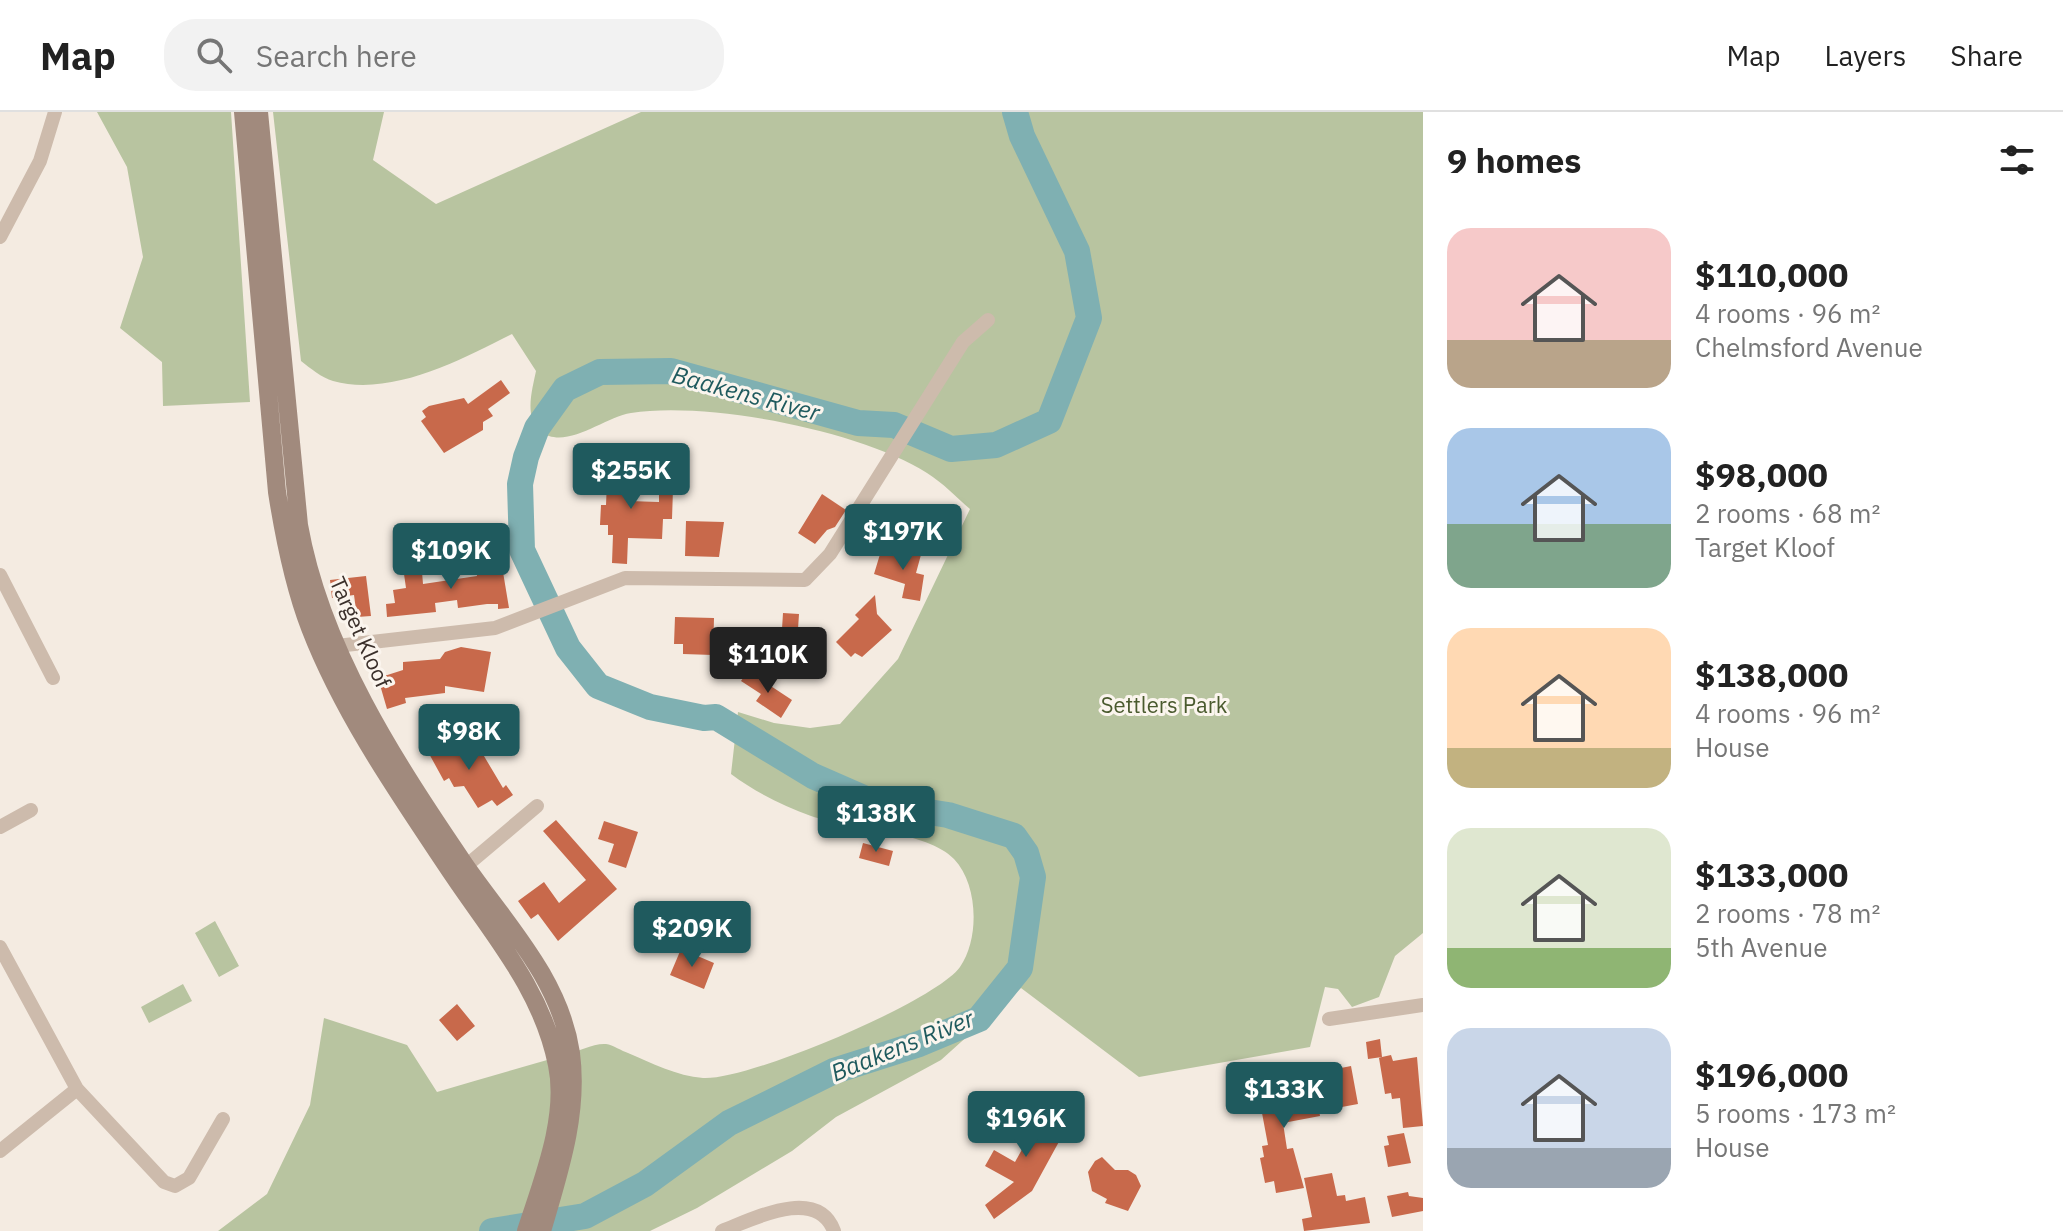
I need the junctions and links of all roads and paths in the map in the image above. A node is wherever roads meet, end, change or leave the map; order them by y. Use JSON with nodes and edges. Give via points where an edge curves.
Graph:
{"nodes":[{"id":1,"x":55,"y":112,"type":"edge"},
{"id":2,"x":243,"y":112,"type":"edge"},
{"id":3,"x":259,"y":112,"type":"edge"},
{"id":4,"x":0,"y":237,"type":"edge"},
{"id":5,"x":988,"y":320,"type":"dead end"},
{"id":6,"x":289,"y":418,"type":"junction"},
{"id":7,"x":270,"y":422,"type":"junction"},
{"id":8,"x":0,"y":575,"type":"edge"},
{"id":9,"x":328,"y":647,"type":"junction"},
{"id":10,"x":53,"y":678,"type":"dead end"},
{"id":11,"x":537,"y":806,"type":"dead end"},
{"id":12,"x":31,"y":810,"type":"dead end"},
{"id":13,"x":0,"y":827,"type":"edge"},
{"id":14,"x":466,"y":866,"type":"junction"},
{"id":15,"x":0,"y":947,"type":"edge"},
{"id":16,"x":1423,"y":1005,"type":"edge"},
{"id":17,"x":1329,"y":1019,"type":"dead end"},
{"id":18,"x":565,"y":1069,"type":"junction"},
{"id":19,"x":77,"y":1089,"type":"junction"},
{"id":20,"x":223,"y":1119,"type":"dead end"},
{"id":21,"x":0,"y":1151,"type":"edge"},
{"id":22,"x":833,"y":1228,"type":"edge"},
{"id":23,"x":526,"y":1231,"type":"edge"},
{"id":24,"x":542,"y":1231,"type":"edge"},
{"id":25,"x":722,"y":1231,"type":"edge"}],
"edges":[{"from":1,"to":4,"type":"street","via":[[40,161]]},
{"from":2,"to":7,"type":"main road","name":"Target Kloof"},
{"from":3,"to":6,"type":"main road","name":"Target Kloof"},
{"from":5,"to":9,"type":"street","via":[[963,342],[825,562],[805,580],[625,578],[527,618],[476,631]]},
{"from":6,"to":7,"type":"main road"},
{"from":6,"to":9,"type":"main road","name":"Target Kloof","via":[[306,563]]},
{"from":7,"to":9,"type":"main road","name":"Target Kloof","via":[[284,538],[310,628]]},
{"from":8,"to":10,"type":"street"},
{"from":9,"to":14,"type":"main road","name":"Target Kloof"},
{"from":9,"to":18,"type":"main road","name":"Target Kloof","via":[[384,771],[513,958]]},
{"from":11,"to":14,"type":"street"},
{"from":12,"to":13,"type":"street"},
{"from":14,"to":18,"type":"main road","name":"Target Kloof","via":[[533,958],[559,1010]]},
{"from":15,"to":19,"type":"street"},
{"from":16,"to":17,"type":"street"},
{"from":18,"to":23,"type":"main road"},
{"from":18,"to":24,"type":"main road","via":[[568,1137]]},
{"from":19,"to":20,"type":"street","via":[[168,1185],[182,1185],[189,1178]]},
{"from":19,"to":21,"type":"street"},
{"from":22,"to":25,"type":"street","via":[[811,1211],[787,1208]]}]}
